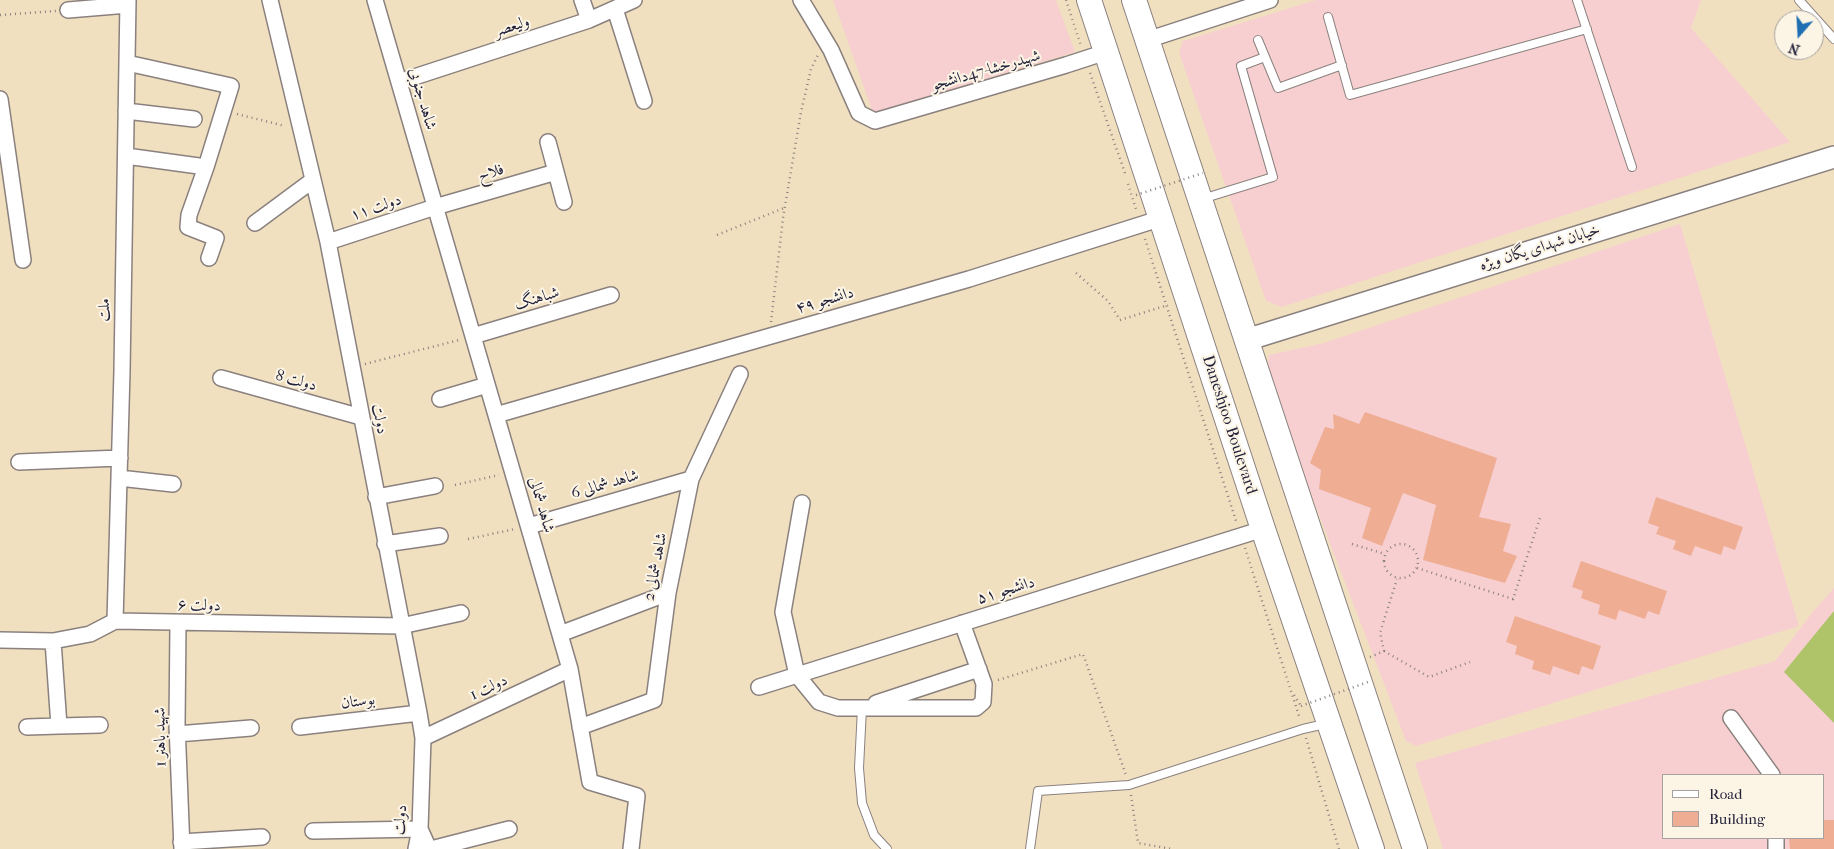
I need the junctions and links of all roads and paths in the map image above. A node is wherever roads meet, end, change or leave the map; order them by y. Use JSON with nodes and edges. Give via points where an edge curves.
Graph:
{"nodes":[{"id":1,"x":270,"y":0,"type":"edge"},
{"id":2,"x":375,"y":0,"type":"edge"},
{"id":3,"x":582,"y":0,"type":"edge"},
{"id":4,"x":634,"y":0,"type":"edge"},
{"id":5,"x":802,"y":0,"type":"edge"},
{"id":6,"x":1066,"y":0,"type":"edge"},
{"id":7,"x":1089,"y":0,"type":"edge"},
{"id":8,"x":1134,"y":0,"type":"edge"},
{"id":9,"x":1270,"y":0,"type":"edge"},
{"id":10,"x":1577,"y":0,"type":"edge"},
{"id":11,"x":1799,"y":0,"type":"edge"},
{"id":12,"x":128,"y":3,"type":"edge"},
{"id":13,"x":615,"y":9,"type":"junction"},
{"id":14,"x":68,"y":10,"type":"joint"},
{"id":15,"x":0,"y":15,"type":"edge"},
{"id":16,"x":1328,"y":17,"type":"dead end"},
{"id":17,"x":589,"y":20,"type":"junction"},
{"id":18,"x":1587,"y":30,"type":"junction"},
{"id":19,"x":1834,"y":38,"type":"edge"},
{"id":20,"x":826,"y":40,"type":"junction"},
{"id":21,"x":1147,"y":40,"type":"junction"},
{"id":22,"x":1258,"y":40,"type":"dead end"},
{"id":23,"x":1096,"y":55,"type":"junction"},
{"id":24,"x":1265,"y":57,"type":"junction"},
{"id":25,"x":127,"y":63,"type":"junction"},
{"id":26,"x":1342,"y":65,"type":"junction"},
{"id":27,"x":399,"y":82,"type":"junction"},
{"id":28,"x":0,"y":99,"type":"edge"},
{"id":29,"x":644,"y":101,"type":"dead end"},
{"id":30,"x":126,"y":110,"type":"junction"},
{"id":31,"x":223,"y":110,"type":"junction"},
{"id":32,"x":194,"y":119,"type":"dead end"},
{"id":33,"x":301,"y":130,"type":"junction"},
{"id":34,"x":548,"y":142,"type":"dead end"},
{"id":35,"x":4,"y":153,"type":"edge"},
{"id":36,"x":126,"y":156,"type":"junction"},
{"id":37,"x":1834,"y":157,"type":"edge"},
{"id":38,"x":206,"y":166,"type":"junction"},
{"id":39,"x":1632,"y":167,"type":"dead end"},
{"id":40,"x":556,"y":172,"type":"junction"},
{"id":41,"x":1203,"y":173,"type":"dead end"},
{"id":42,"x":313,"y":180,"type":"junction"},
{"id":43,"x":1136,"y":194,"type":"dead end"},
{"id":44,"x":1200,"y":200,"type":"junction"},
{"id":45,"x":564,"y":202,"type":"dead end"},
{"id":46,"x":436,"y":207,"type":"junction"},
{"id":47,"x":784,"y":208,"type":"junction"},
{"id":48,"x":1151,"y":221,"type":"junction"},
{"id":49,"x":255,"y":223,"type":"dead end"},
{"id":50,"x":717,"y":236,"type":"dead end"},
{"id":51,"x":328,"y":242,"type":"junction"},
{"id":52,"x":210,"y":258,"type":"dead end"},
{"id":53,"x":23,"y":260,"type":"dead end"},
{"id":54,"x":1076,"y":273,"type":"dead end"},
{"id":55,"x":611,"y":295,"type":"dead end"},
{"id":56,"x":1177,"y":302,"type":"junction"},
{"id":57,"x":770,"y":335,"type":"junction"},
{"id":58,"x":473,"y":336,"type":"junction"},
{"id":59,"x":1246,"y":340,"type":"junction"},
{"id":60,"x":352,"y":368,"type":"junction"},
{"id":61,"x":740,"y":374,"type":"dead end"},
{"id":62,"x":221,"y":378,"type":"dead end"},
{"id":63,"x":487,"y":385,"type":"junction"},
{"id":64,"x":440,"y":399,"type":"dead end"},
{"id":65,"x":496,"y":415,"type":"junction"},
{"id":66,"x":361,"y":417,"type":"junction"},
{"id":67,"x":120,"y":458,"type":"junction"},
{"id":68,"x":18,"y":462,"type":"dead end"},
{"id":69,"x":513,"y":472,"type":"junction"},
{"id":70,"x":119,"y":478,"type":"junction"},
{"id":71,"x":691,"y":479,"type":"junction"},
{"id":72,"x":173,"y":484,"type":"dead end"},
{"id":73,"x":455,"y":485,"type":"dead end"},
{"id":74,"x":435,"y":486,"type":"dead end"},
{"id":75,"x":376,"y":498,"type":"junction"},
{"id":76,"x":802,"y":503,"type":"dead end"},
{"id":77,"x":1541,"y":515,"type":"dead end"},
{"id":78,"x":528,"y":526,"type":"junction"},
{"id":79,"x":1263,"y":529,"type":"junction"},
{"id":80,"x":440,"y":536,"type":"dead end"},
{"id":81,"x":1241,"y":536,"type":"junction"},
{"id":82,"x":468,"y":540,"type":"dead end"},
{"id":83,"x":385,"y":544,"type":"junction"},
{"id":84,"x":1352,"y":544,"type":"dead end"},
{"id":85,"x":1385,"y":554,"type":"junction"},
{"id":86,"x":1417,"y":568,"type":"junction"},
{"id":87,"x":1397,"y":579,"type":"junction"},
{"id":88,"x":668,"y":593,"type":"junction"},
{"id":89,"x":461,"y":613,"type":"dead end"},
{"id":90,"x":114,"y":621,"type":"junction"},
{"id":91,"x":962,"y":623,"type":"junction"},
{"id":92,"x":178,"y":624,"type":"junction"},
{"id":93,"x":401,"y":626,"type":"junction"},
{"id":94,"x":560,"y":634,"type":"junction"},
{"id":95,"x":0,"y":640,"type":"edge"},
{"id":96,"x":53,"y":641,"type":"junction"},
{"id":97,"x":1384,"y":651,"type":"junction"},
{"id":98,"x":1470,"y":662,"type":"dead end"},
{"id":99,"x":1353,"y":663,"type":"junction"},
{"id":100,"x":979,"y":669,"type":"junction"},
{"id":101,"x":570,"y":670,"type":"junction"},
{"id":102,"x":797,"y":675,"type":"junction"},
{"id":103,"x":1368,"y":682,"type":"dead end"},
{"id":104,"x":984,"y":684,"type":"junction"},
{"id":105,"x":759,"y":686,"type":"dead end"},
{"id":106,"x":1291,"y":690,"type":"junction"},
{"id":107,"x":862,"y":708,"type":"junction"},
{"id":108,"x":419,"y":713,"type":"junction"},
{"id":109,"x":1732,"y":718,"type":"dead end"},
{"id":110,"x":1330,"y":724,"type":"junction"},
{"id":111,"x":100,"y":725,"type":"dead end"},
{"id":112,"x":59,"y":726,"type":"junction"},
{"id":113,"x":27,"y":727,"type":"dead end"},
{"id":114,"x":300,"y":727,"type":"dead end"},
{"id":115,"x":580,"y":727,"type":"junction"},
{"id":116,"x":250,"y":728,"type":"dead end"},
{"id":117,"x":1304,"y":729,"type":"junction"},
{"id":118,"x":178,"y":734,"type":"junction"},
{"id":119,"x":422,"y":738,"type":"junction"},
{"id":120,"x":1771,"y":774,"type":"edge"},
{"id":121,"x":1130,"y":785,"type":"junction"},
{"id":122,"x":420,"y":829,"type":"junction"},
{"id":123,"x":509,"y":829,"type":"dead end"},
{"id":124,"x":313,"y":831,"type":"dead end"},
{"id":125,"x":262,"y":837,"type":"dead end"},
{"id":126,"x":182,"y":845,"type":"edge"},
{"id":127,"x":416,"y":849,"type":"edge"},
{"id":128,"x":430,"y":849,"type":"edge"},
{"id":129,"x":632,"y":849,"type":"edge"},
{"id":130,"x":887,"y":849,"type":"edge"},
{"id":131,"x":1030,"y":849,"type":"edge"},
{"id":132,"x":1172,"y":849,"type":"edge"},
{"id":133,"x":1339,"y":849,"type":"edge"},
{"id":134,"x":1372,"y":849,"type":"edge"},
{"id":135,"x":1415,"y":849,"type":"edge"}],
"edges":[{"from":1,"to":33,"type":"street","name":"دولت"},
{"from":2,"to":27,"type":"street","name":"شاهد جنوبی"},
{"from":3,"to":17,"type":"street"},
{"from":4,"to":13,"type":"street","name":"ولیعصر"},
{"from":5,"to":20,"type":"street"},
{"from":6,"to":23,"type":"path"},
{"from":7,"to":23,"type":"main road","name":"Daneshjoo Boulevard"},
{"from":8,"to":21,"type":"main road"},
{"from":9,"to":21,"type":"street"},
{"from":10,"to":18,"type":"lane"},
{"from":11,"to":19,"type":"lane"},
{"from":12,"to":14,"type":"street"},
{"from":12,"to":25,"type":"street","name":"ملت"},
{"from":13,"to":17,"type":"street","name":"ولیعصر"},
{"from":13,"to":29,"type":"street"},
{"from":14,"to":15,"type":"path"},
{"from":16,"to":26,"type":"lane"},
{"from":17,"to":27,"type":"street","name":"ولیعصر"},
{"from":18,"to":26,"type":"lane","via":[[1350,95]]},
{"from":18,"to":39,"type":"lane"},
{"from":20,"to":23,"type":"street","name":"شهیدرخشا-47دانشجو","via":[[859,113],[875,121]]},
{"from":20,"to":47,"type":"path","via":[[811,68]]},
{"from":21,"to":44,"type":"main road"},
{"from":22,"to":24,"type":"lane"},
{"from":23,"to":48,"type":"main road","name":"Daneshjoo Boulevard"},
{"from":23,"to":48,"type":"path","via":[[1128,183]]},
{"from":24,"to":26,"type":"lane","via":[[1278,88]]},
{"from":24,"to":44,"type":"lane","via":[[1241,66],[1273,177]]},
{"from":25,"to":30,"type":"street","name":"ملت"},
{"from":25,"to":31,"type":"street","via":[[231,86]]},
{"from":27,"to":46,"type":"street","name":"شاهد جنوبی"},
{"from":28,"to":35,"type":"street"},
{"from":30,"to":32,"type":"street"},
{"from":30,"to":36,"type":"street","name":"ملت"},
{"from":31,"to":33,"type":"path"},
{"from":31,"to":38,"type":"street"},
{"from":33,"to":42,"type":"street","name":"دولت"},
{"from":34,"to":40,"type":"street"},
{"from":35,"to":53,"type":"street"},
{"from":36,"to":38,"type":"street"},
{"from":36,"to":67,"type":"street","name":"ملت"},
{"from":37,"to":59,"type":"street","name":"خیابان شهدای یگان ویژه"},
{"from":38,"to":52,"type":"street","via":[[188,215],[188,226],[216,238]]},
{"from":40,"to":45,"type":"street"},
{"from":40,"to":46,"type":"street","name":"فلاح"},
{"from":41,"to":43,"type":"path","bridge":true},
{"from":42,"to":49,"type":"street"},
{"from":42,"to":51,"type":"street","name":"دولت"},
{"from":44,"to":59,"type":"main road"},
{"from":46,"to":51,"type":"street","name":"دولت ۱۱"},
{"from":46,"to":58,"type":"street","name":"شاهد شمالی"},
{"from":47,"to":50,"type":"path"},
{"from":47,"to":57,"type":"path"},
{"from":48,"to":56,"type":"main road","name":"Daneshjoo Boulevard"},
{"from":48,"to":56,"type":"path"},
{"from":48,"to":57,"type":"street","name":"دانشجو ۴۹","via":[[969,279]]},
{"from":51,"to":60,"type":"street","name":"دولت"},
{"from":54,"to":56,"type":"path","via":[[1108,301],[1120,320]]},
{"from":55,"to":58,"type":"street","name":"شباهنگ"},
{"from":56,"to":79,"type":"main road","name":"Daneshjoo Boulevard"},
{"from":56,"to":81,"type":"path"},
{"from":57,"to":65,"type":"street","name":"دانشجو ۴۹"},
{"from":58,"to":60,"type":"path"},
{"from":58,"to":63,"type":"street","name":"شاهد شمالی"},
{"from":59,"to":99,"type":"main road"},
{"from":60,"to":66,"type":"street","name":"دولت"},
{"from":61,"to":71,"type":"street","name":"شاهد شمالی 2"},
{"from":62,"to":66,"type":"street","name":"دولت 8"},
{"from":63,"to":64,"type":"street"},
{"from":63,"to":65,"type":"street","name":"شاهد شمالی"},
{"from":65,"to":69,"type":"street","name":"شاهد شمالی"},
{"from":66,"to":75,"type":"street","name":"دولت"},
{"from":67,"to":68,"type":"street"},
{"from":67,"to":70,"type":"street","name":"ملت"},
{"from":69,"to":73,"type":"path"},
{"from":69,"to":78,"type":"street","name":"شاهد شمالی"},
{"from":70,"to":72,"type":"street"},
{"from":70,"to":90,"type":"street","name":"ملت"},
{"from":71,"to":78,"type":"street","name":"شاهد شمالی 6"},
{"from":71,"to":88,"type":"street","name":"شاهد شمالی 2"},
{"from":74,"to":75,"type":"street"},
{"from":75,"to":83,"type":"street","name":"دولت"},
{"from":76,"to":102,"type":"street","via":[[783,612]]},
{"from":77,"to":86,"type":"path","via":[[1513,599]]},
{"from":78,"to":82,"type":"path"},
{"from":78,"to":94,"type":"street","name":"شاهد شمالی"},
{"from":79,"to":81,"type":"street","name":"دانشجو ۵۱"},
{"from":79,"to":110,"type":"main road","name":"Daneshjoo Boulevard"},
{"from":80,"to":83,"type":"street"},
{"from":81,"to":91,"type":"street","name":"دانشجو ۵۱"},
{"from":81,"to":106,"type":"path"},
{"from":83,"to":93,"type":"street","name":"دولت"},
{"from":84,"to":85,"type":"path"},
{"from":85,"to":86,"type":"path","via":[[1387,549],[1398,544],[1410,546],[1418,556]]},
{"from":85,"to":87,"type":"path","via":[[1382,561],[1386,572]]},
{"from":86,"to":87,"type":"path","via":[[1409,578]]},
{"from":87,"to":97,"type":"path","via":[[1380,633]]},
{"from":88,"to":94,"type":"street"},
{"from":88,"to":115,"type":"street","name":"شاهد شمالی 2","via":[[654,700]]},
{"from":89,"to":93,"type":"street","name":"دولت ۶"},
{"from":90,"to":92,"type":"street","name":"دولت ۶"},
{"from":90,"to":96,"type":"street","via":[[90,634]]},
{"from":91,"to":100,"type":"street"},
{"from":91,"to":102,"type":"street","name":"دانشجو ۵۱"},
{"from":92,"to":93,"type":"street","name":"دولت ۶"},
{"from":92,"to":118,"type":"street","name":"شهید باهنر 1"},
{"from":93,"to":108,"type":"street","name":"دولت"},
{"from":94,"to":101,"type":"street","name":"شاهد شمالی"},
{"from":95,"to":96,"type":"street"},
{"from":96,"to":112,"type":"street"},
{"from":97,"to":98,"type":"path","via":[[1429,677]]},
{"from":97,"to":99,"type":"path"},
{"from":99,"to":135,"type":"main road"},
{"from":100,"to":104,"type":"street"},
{"from":100,"to":107,"type":"street"},
{"from":101,"to":115,"type":"street","name":"شاهد شمالی"},
{"from":101,"to":119,"type":"street","name":"دولت 1"},
{"from":102,"to":105,"type":"street","name":"دانشجو ۵۱"},
{"from":102,"to":107,"type":"street","via":[[819,702],[838,708]]},
{"from":103,"to":106,"type":"path","bridge":true,"via":[[1301,706]]},
{"from":104,"to":107,"type":"street","via":[[983,702],[976,708]]},
{"from":104,"to":121,"type":"path","via":[[1083,654]]},
{"from":106,"to":117,"type":"path"},
{"from":107,"to":130,"type":"lane","via":[[859,768],[862,803],[874,835]]},
{"from":108,"to":114,"type":"street","name":"بوستان"},
{"from":108,"to":119,"type":"street","name":"دولت"},
{"from":109,"to":120,"type":"street"},
{"from":110,"to":117,"type":"lane"},
{"from":110,"to":134,"type":"main road","name":"Daneshjoo Boulevard"},
{"from":111,"to":112,"type":"street"},
{"from":112,"to":113,"type":"street"},
{"from":115,"to":129,"type":"street","name":"شاهد شمالی","via":[[590,782],[637,796]]},
{"from":116,"to":118,"type":"street"},
{"from":117,"to":121,"type":"lane"},
{"from":117,"to":133,"type":"path"},
{"from":118,"to":126,"type":"street","name":"شهید باهنر 1"},
{"from":119,"to":122,"type":"street","name":"دولت"},
{"from":121,"to":131,"type":"lane","via":[[1038,791]]},
{"from":121,"to":132,"type":"path","via":[[1138,843]]},
{"from":122,"to":124,"type":"street"},
{"from":122,"to":127,"type":"street","name":"دولت"},
{"from":122,"to":128,"type":"street"},
{"from":123,"to":128,"type":"street"},
{"from":125,"to":126,"type":"street"}]}
